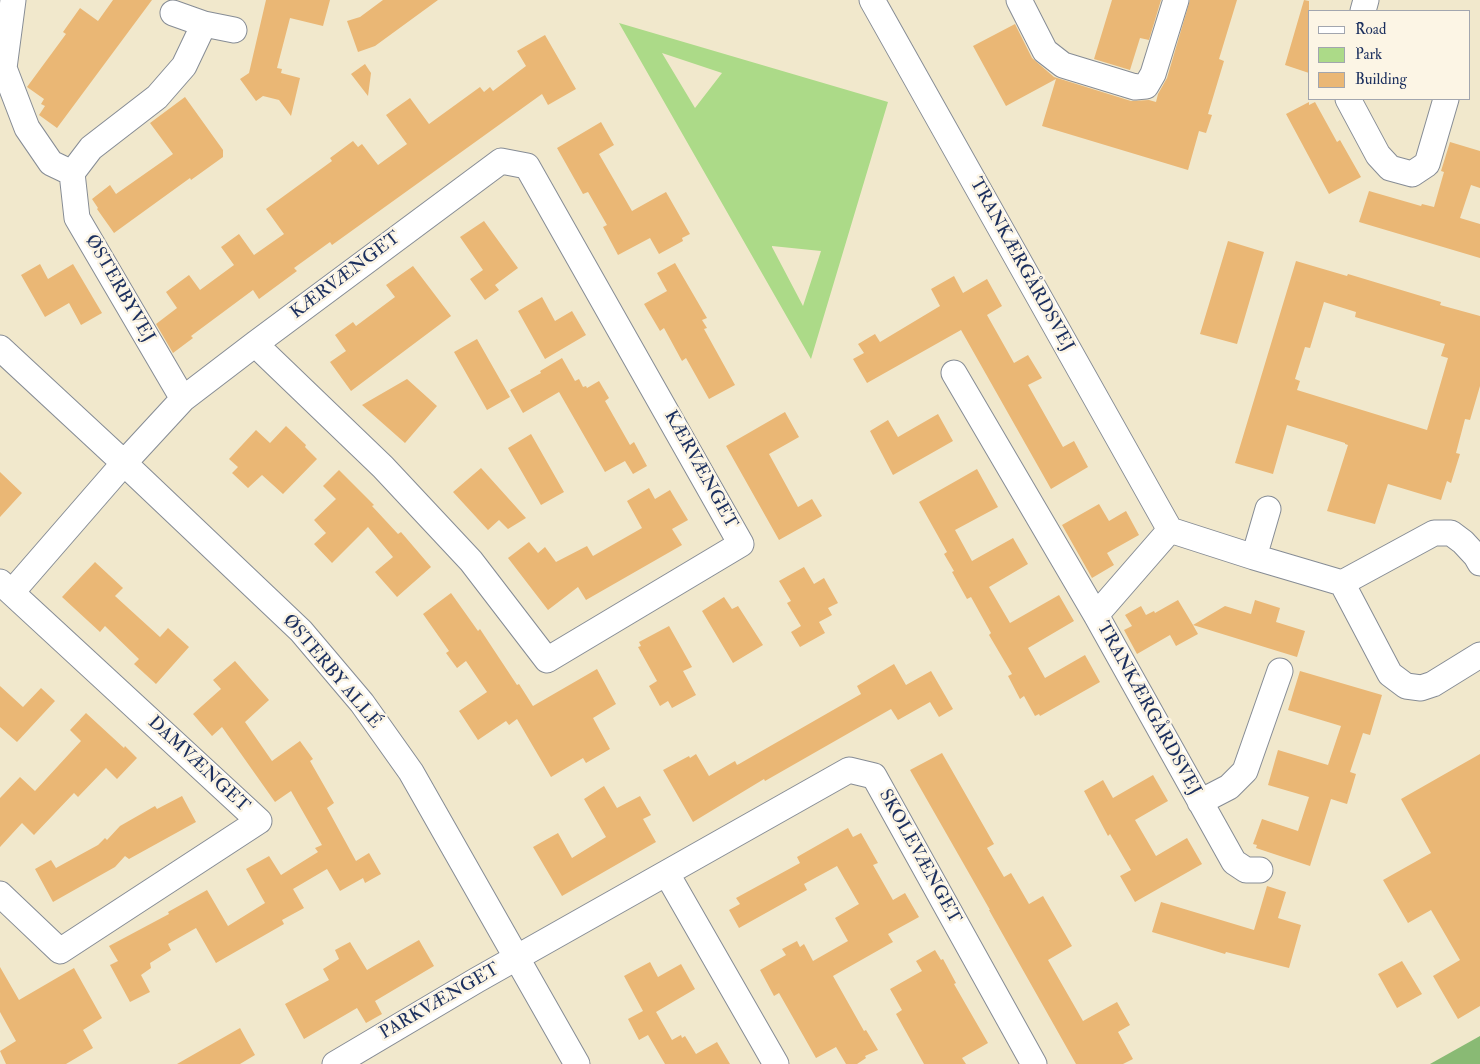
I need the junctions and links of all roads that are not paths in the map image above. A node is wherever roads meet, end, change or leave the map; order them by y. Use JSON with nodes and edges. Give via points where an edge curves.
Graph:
{"nodes":[{"id":1,"x":13,"y":0,"type":"edge"},
{"id":2,"x":872,"y":0,"type":"edge"},
{"id":3,"x":1019,"y":0,"type":"edge"},
{"id":4,"x":1176,"y":0,"type":"edge"},
{"id":5,"x":173,"y":13,"type":"dead end"},
{"id":6,"x":204,"y":24,"type":"junction"},
{"id":7,"x":234,"y":30,"type":"dead end"},
{"id":8,"x":1349,"y":100,"type":"edge"},
{"id":9,"x":1446,"y":100,"type":"edge"},
{"id":10,"x":72,"y":173,"type":"junction"},
{"id":11,"x":255,"y":344,"type":"junction"},
{"id":12,"x":0,"y":348,"type":"edge"},
{"id":13,"x":954,"y":373,"type":"dead end"},
{"id":14,"x":183,"y":399,"type":"junction"},
{"id":15,"x":124,"y":463,"type":"junction"},
{"id":16,"x":1268,"y":510,"type":"dead end"},
{"id":17,"x":1170,"y":530,"type":"junction"},
{"id":18,"x":1254,"y":557,"type":"junction"},
{"id":19,"x":1480,"y":563,"type":"edge"},
{"id":20,"x":1342,"y":583,"type":"junction"},
{"id":21,"x":6,"y":587,"type":"edge"},
{"id":22,"x":1096,"y":615,"type":"junction"},
{"id":23,"x":1480,"y":655,"type":"edge"},
{"id":24,"x":1280,"y":671,"type":"dead end"},
{"id":25,"x":1200,"y":802,"type":"junction"},
{"id":26,"x":1260,"y":870,"type":"dead end"},
{"id":27,"x":667,"y":874,"type":"junction"},
{"id":28,"x":0,"y":894,"type":"edge"},
{"id":29,"x":516,"y":958,"type":"junction"},
{"id":30,"x":368,"y":1056,"type":"edge"},
{"id":31,"x":335,"y":1064,"type":"edge"},
{"id":32,"x":577,"y":1064,"type":"edge"},
{"id":33,"x":776,"y":1064,"type":"edge"},
{"id":34,"x":1034,"y":1064,"type":"edge"}],
"edges":[{"from":1,"to":10,"type":"street","via":[[4,68],[27,128],[51,163]]},
{"from":2,"to":17,"type":"street","name":"TRANKÆRGÅRDSVEJ"},
{"from":3,"to":4,"type":"street","via":[[1045,51],[1062,65],[1135,87],[1146,86],[1154,74]]},
{"from":5,"to":6,"type":"street"},
{"from":6,"to":7,"type":"street"},
{"from":6,"to":10,"type":"street","via":[[184,66],[157,97],[91,148]]},
{"from":8,"to":9,"type":"street","via":[[1378,156],[1390,168],[1412,174],[1427,164]]},
{"from":10,"to":14,"type":"street","name":"ØSTERBYVEJ","via":[[77,218]]},
{"from":11,"to":11,"type":"street","name":"KÆRVÆNGET","via":[[383,467],[464,554],[547,660],[741,544],[527,166],[501,161]]},
{"from":11,"to":14,"type":"street","name":"KÆRVÆNGET"},
{"from":12,"to":15,"type":"street","name":"ØSTERBY ALLÉ"},
{"from":13,"to":22,"type":"street","name":"TRANKÆRGÅRDSVEJ"},
{"from":14,"to":15,"type":"street","name":"KÆRVÆNGET"},
{"from":15,"to":21,"type":"street","name":"DAMVÆNGET"},
{"from":15,"to":29,"type":"street","name":"ØSTERBY ALLÉ","via":[[301,631],[362,703],[411,772]]},
{"from":16,"to":18,"type":"street"},
{"from":17,"to":18,"type":"street"},
{"from":17,"to":22,"type":"street","name":"TRANKÆRGÅRDSVEJ"},
{"from":18,"to":20,"type":"street"},
{"from":19,"to":20,"type":"street","via":[[1464,542],[1451,534],[1434,533]]},
{"from":20,"to":23,"type":"street","via":[[1390,674],[1406,686],[1421,688],[1433,684]]},
{"from":21,"to":28,"type":"street","name":"DAMVÆNGET","via":[[259,821],[60,951]]},
{"from":22,"to":25,"type":"street","name":"TRANKÆRGÅRDSVEJ"},
{"from":24,"to":25,"type":"street","name":"TRANKÆRGÅRDSVEJ","via":[[1245,771],[1229,787]]},
{"from":25,"to":26,"type":"street","name":"TRANKÆRGÅRDSVEJ","via":[[1234,862],[1246,870]]},
{"from":27,"to":29,"type":"street","name":"SKOLEVÆNGET"},
{"from":27,"to":33,"type":"street"},
{"from":27,"to":34,"type":"street","name":"SKOLEVÆNGET","via":[[849,770],[874,776]]},
{"from":29,"to":30,"type":"street","name":"PARKVÆNGET"},
{"from":29,"to":32,"type":"street","name":"ØSTERBY ALLÉ"},
{"from":30,"to":31,"type":"street","name":"PARKVÆNGET"}]}
